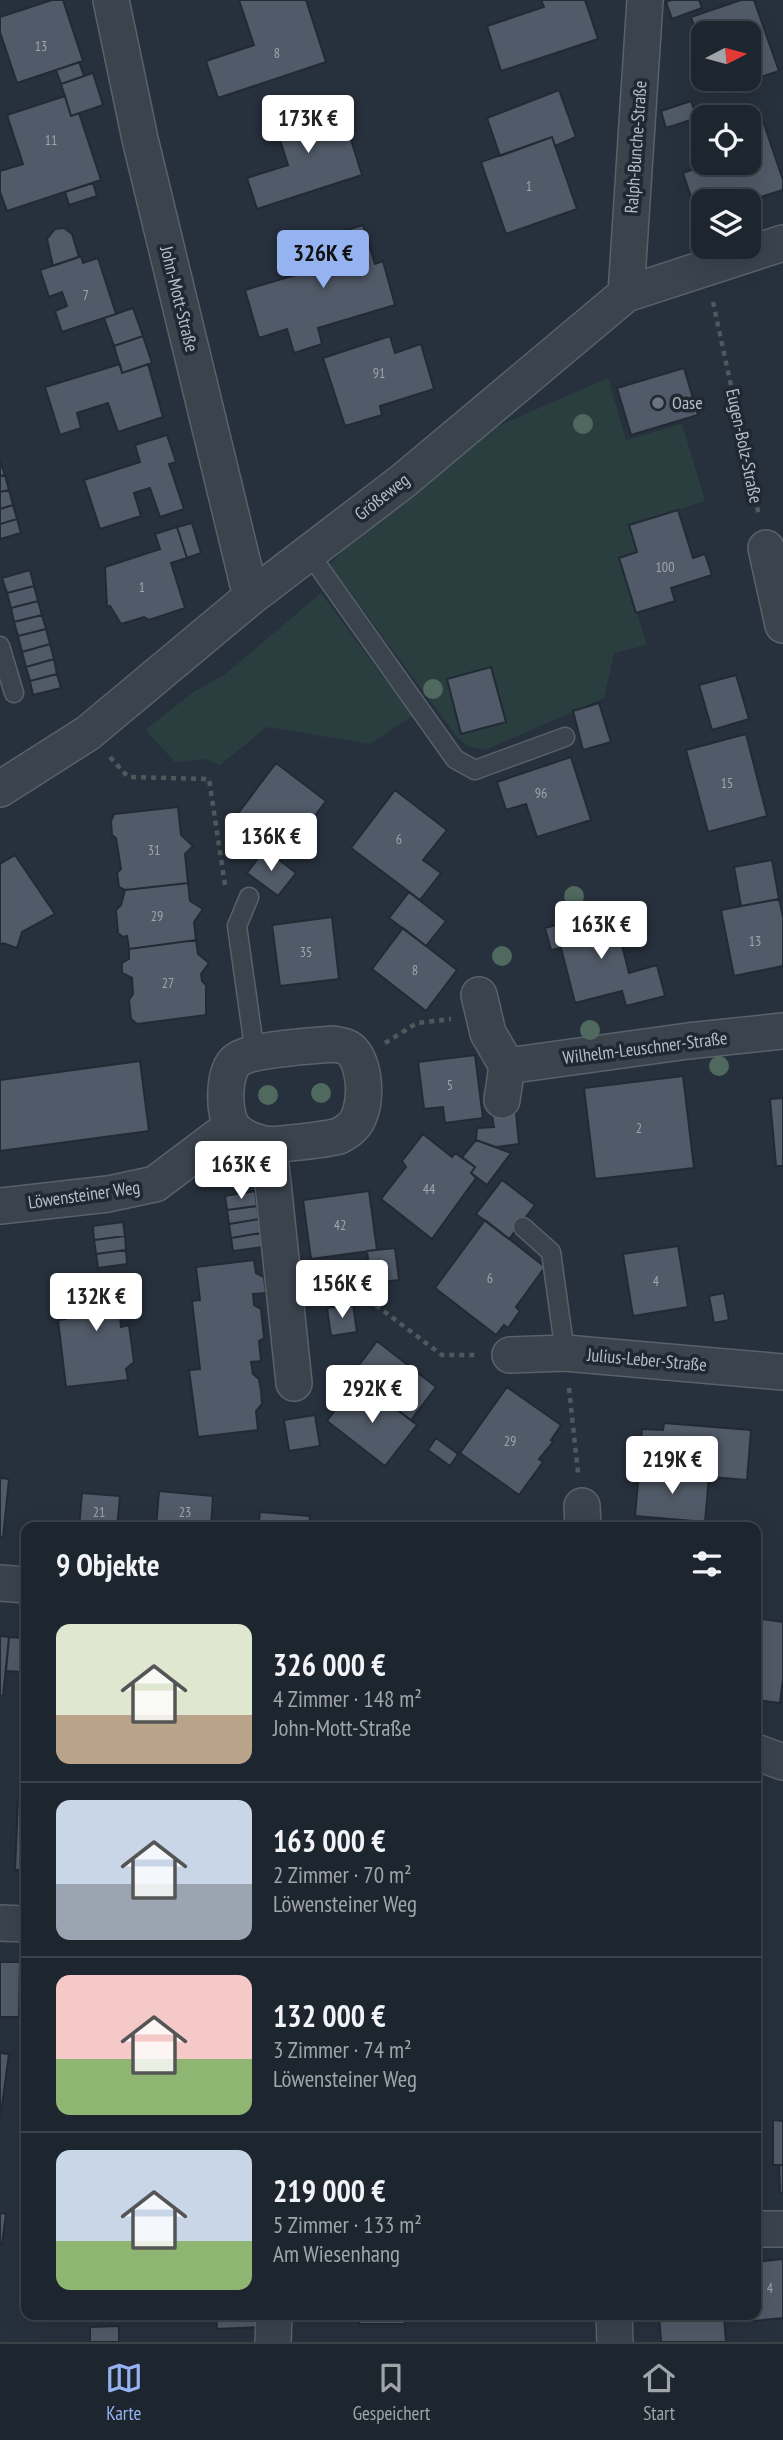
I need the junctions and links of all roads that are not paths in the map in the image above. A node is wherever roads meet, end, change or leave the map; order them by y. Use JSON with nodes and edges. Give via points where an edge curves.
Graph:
{"nodes":[{"id":1,"x":111,"y":0,"type":"edge"},
{"id":2,"x":645,"y":0,"type":"edge"},
{"id":3,"x":783,"y":243,"type":"edge"},
{"id":4,"x":626,"y":295,"type":"junction"},
{"id":5,"x":766,"y":548,"type":"road end"},
{"id":6,"x":309,"y":553,"type":"junction"},
{"id":7,"x":251,"y":597,"type":"junction"},
{"id":8,"x":783,"y":625,"type":"edge"},
{"id":9,"x":0,"y":646,"type":"edge"},
{"id":10,"x":14,"y":693,"type":"dead end"},
{"id":11,"x":565,"y":737,"type":"dead end"},
{"id":12,"x":0,"y":789,"type":"edge"},
{"id":13,"x":248,"y":897,"type":"dead end"},
{"id":14,"x":479,"y":995,"type":"dead end"},
{"id":15,"x":783,"y":1031,"type":"edge"},
{"id":16,"x":507,"y":1066,"type":"junction"},
{"id":17,"x":228,"y":1070,"type":"junction"},
{"id":18,"x":502,"y":1100,"type":"dead end"},
{"id":19,"x":232,"y":1126,"type":"junction"},
{"id":20,"x":269,"y":1145,"type":"junction"},
{"id":21,"x":0,"y":1206,"type":"edge"},
{"id":22,"x":523,"y":1227,"type":"dead end"},
{"id":23,"x":565,"y":1353,"type":"junction"},
{"id":24,"x":510,"y":1355,"type":"road end"},
{"id":25,"x":783,"y":1372,"type":"edge"},
{"id":26,"x":294,"y":1383,"type":"dead end"},
{"id":27,"x":0,"y":1583,"type":"edge"},
{"id":28,"x":21,"y":1585,"type":"edge"},
{"id":29,"x":761,"y":1754,"type":"edge"},
{"id":30,"x":783,"y":1762,"type":"edge"},
{"id":31,"x":0,"y":1923,"type":"edge"},
{"id":32,"x":21,"y":1924,"type":"edge"},
{"id":33,"x":761,"y":2229,"type":"edge"},
{"id":34,"x":783,"y":2229,"type":"edge"},
{"id":35,"x":274,"y":2320,"type":"edge"},
{"id":36,"x":614,"y":2320,"type":"edge"},
{"id":37,"x":273,"y":2342,"type":"edge"},
{"id":38,"x":615,"y":2342,"type":"edge"}],
"edges":[{"from":1,"to":7,"type":"street","name":"John-Mott-Straße","via":[[140,139]]},
{"from":2,"to":4,"type":"street","name":"Ralph-Bunche-Straße"},
{"from":3,"to":4,"type":"street","name":"Größeweg"},
{"from":4,"to":6,"type":"street","name":"Größeweg"},
{"from":5,"to":8,"type":"street"},
{"from":6,"to":7,"type":"street","name":"Größeweg"},
{"from":6,"to":11,"type":"lane","via":[[456,759],[475,770]]},
{"from":7,"to":12,"type":"street","name":"Größeweg","via":[[88,733]]},
{"from":9,"to":10,"type":"lane"},
{"from":13,"to":17,"type":"lane","via":[[237,926]]},
{"from":14,"to":16,"type":"street","via":[[488,1033]]},
{"from":15,"to":16,"type":"street","name":"Wilhelm-Leuschner-Straße"},
{"from":16,"to":18,"type":"street"},
{"from":17,"to":19,"type":"street","via":[[226,1106]]},
{"from":17,"to":20,"type":"street","via":[[332,1044],[344,1046],[358,1060],[364,1103],[353,1127],[339,1136]]},
{"from":19,"to":20,"type":"street","via":[[248,1140]]},
{"from":19,"to":21,"type":"street","name":"Löwensteiner Weg","via":[[195,1144],[156,1174],[155,1184]]},
{"from":20,"to":26,"type":"street"},
{"from":22,"to":23,"type":"lane","via":[[551,1252]]},
{"from":23,"to":24,"type":"street","name":"Julius-Leber-Straße"},
{"from":23,"to":25,"type":"street","name":"Julius-Leber-Straße"},
{"from":27,"to":28,"type":"street"},
{"from":29,"to":30,"type":"street"},
{"from":31,"to":32,"type":"street"},
{"from":33,"to":34,"type":"street"},
{"from":35,"to":37,"type":"street"},
{"from":36,"to":38,"type":"street"}]}
